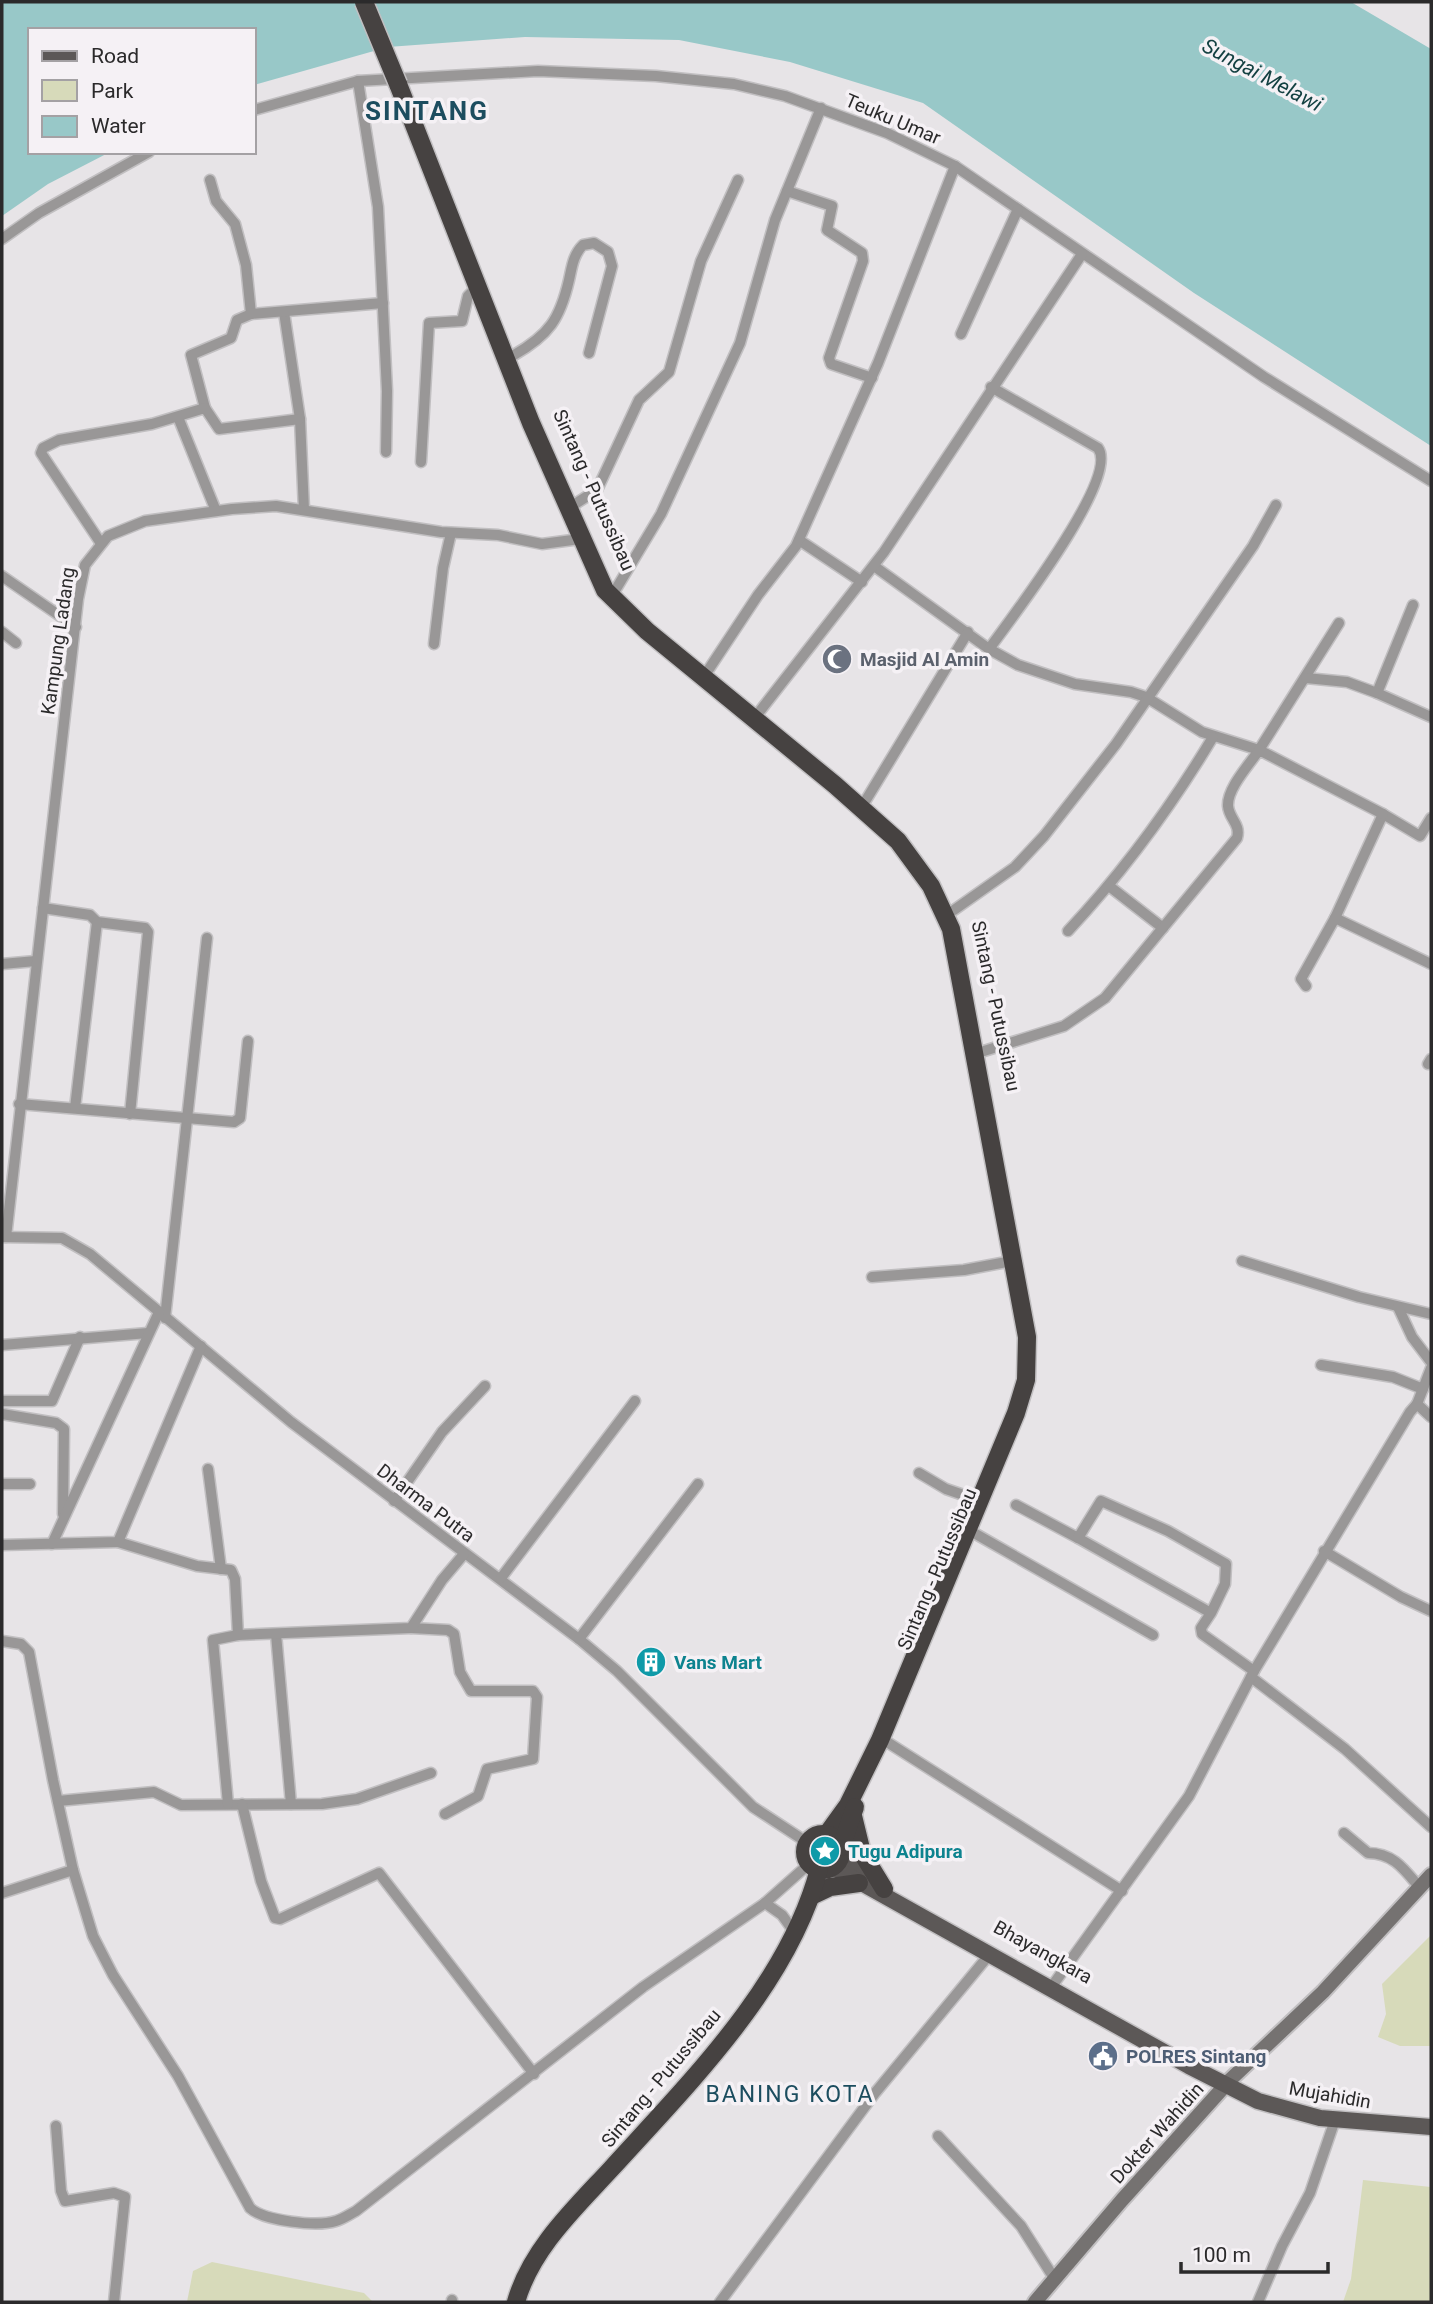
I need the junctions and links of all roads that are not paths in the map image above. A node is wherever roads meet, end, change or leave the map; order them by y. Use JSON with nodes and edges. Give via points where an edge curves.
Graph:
{"nodes":[{"id":1,"x":364,"y":2,"type":"edge"},
{"id":2,"x":358,"y":81,"type":"junction"},
{"id":3,"x":821,"y":108,"type":"junction"},
{"id":4,"x":256,"y":109,"type":"edge"},
{"id":5,"x":145,"y":154,"type":"edge"},
{"id":6,"x":955,"y":166,"type":"junction"},
{"id":7,"x":210,"y":180,"type":"dead end"},
{"id":8,"x":738,"y":180,"type":"dead end"},
{"id":9,"x":442,"y":190,"type":"junction"},
{"id":10,"x":787,"y":191,"type":"junction"},
{"id":11,"x":1018,"y":209,"type":"junction"},
{"id":12,"x":2,"y":239,"type":"edge"},
{"id":13,"x":1082,"y":254,"type":"junction"},
{"id":14,"x":477,"y":288,"type":"junction"},
{"id":15,"x":383,"y":303,"type":"junction"},
{"id":16,"x":284,"y":312,"type":"junction"},
{"id":17,"x":251,"y":314,"type":"junction"},
{"id":18,"x":961,"y":334,"type":"dead end"},
{"id":19,"x":589,"y":353,"type":"dead end"},
{"id":20,"x":514,"y":355,"type":"junction"},
{"id":21,"x":872,"y":378,"type":"junction"},
{"id":22,"x":991,"y":387,"type":"junction"},
{"id":23,"x":205,"y":408,"type":"junction"},
{"id":24,"x":178,"y":417,"type":"junction"},
{"id":25,"x":300,"y":419,"type":"junction"},
{"id":26,"x":386,"y":452,"type":"dead end"},
{"id":27,"x":421,"y":462,"type":"dead end"},
{"id":28,"x":1431,"y":481,"type":"edge"},
{"id":29,"x":575,"y":504,"type":"junction"},
{"id":30,"x":1276,"y":505,"type":"dead end"},
{"id":31,"x":304,"y":510,"type":"junction"},
{"id":32,"x":216,"y":511,"type":"junction"},
{"id":33,"x":451,"y":533,"type":"junction"},
{"id":34,"x":580,"y":539,"type":"junction"},
{"id":35,"x":799,"y":540,"type":"junction"},
{"id":36,"x":100,"y":542,"type":"junction"},
{"id":37,"x":874,"y":566,"type":"junction"},
{"id":38,"x":2,"y":576,"type":"edge"},
{"id":39,"x":862,"y":582,"type":"junction"},
{"id":40,"x":616,"y":589,"type":"junction"},
{"id":41,"x":1413,"y":605,"type":"dead end"},
{"id":42,"x":1339,"y":623,"type":"dead end"},
{"id":43,"x":76,"y":627,"type":"junction"},
{"id":44,"x":2,"y":632,"type":"edge"},
{"id":45,"x":968,"y":632,"type":"junction"},
{"id":46,"x":16,"y":643,"type":"dead end"},
{"id":47,"x":434,"y":644,"type":"dead end"},
{"id":48,"x":989,"y":649,"type":"junction"},
{"id":49,"x":706,"y":674,"type":"junction"},
{"id":50,"x":1306,"y":678,"type":"junction"},
{"id":51,"x":1377,"y":693,"type":"junction"},
{"id":52,"x":1146,"y":697,"type":"junction"},
{"id":53,"x":760,"y":711,"type":"junction"},
{"id":54,"x":1431,"y":718,"type":"edge"},
{"id":55,"x":1213,"y":737,"type":"junction"},
{"id":56,"x":1259,"y":750,"type":"junction"},
{"id":57,"x":866,"y":800,"type":"junction"},
{"id":58,"x":1383,"y":814,"type":"junction"},
{"id":59,"x":1431,"y":818,"type":"edge"},
{"id":60,"x":1109,"y":886,"type":"junction"},
{"id":61,"x":43,"y":908,"type":"junction"},
{"id":62,"x":954,"y":911,"type":"junction"},
{"id":63,"x":1335,"y":918,"type":"junction"},
{"id":64,"x":97,"y":922,"type":"junction"},
{"id":65,"x":1163,"y":928,"type":"junction"},
{"id":66,"x":1068,"y":931,"type":"dead end"},
{"id":67,"x":207,"y":938,"type":"dead end"},
{"id":68,"x":36,"y":961,"type":"junction"},
{"id":69,"x":2,"y":964,"type":"edge"},
{"id":70,"x":1431,"y":964,"type":"edge"},
{"id":71,"x":1306,"y":986,"type":"dead end"},
{"id":72,"x":248,"y":1041,"type":"dead end"},
{"id":73,"x":984,"y":1051,"type":"junction"},
{"id":74,"x":19,"y":1104,"type":"junction"},
{"id":75,"x":75,"y":1108,"type":"junction"},
{"id":76,"x":991,"y":1113,"type":"junction"},
{"id":77,"x":130,"y":1114,"type":"junction"},
{"id":78,"x":186,"y":1117,"type":"junction"},
{"id":79,"x":4,"y":1237,"type":"edge"},
{"id":80,"x":1012,"y":1261,"type":"junction"},
{"id":81,"x":1242,"y":1261,"type":"dead end"},
{"id":82,"x":872,"y":1278,"type":"dead end"},
{"id":83,"x":1398,"y":1307,"type":"junction"},
{"id":84,"x":1431,"y":1314,"type":"edge"},
{"id":85,"x":162,"y":1315,"type":"junction"},
{"id":86,"x":148,"y":1332,"type":"junction"},
{"id":87,"x":80,"y":1337,"type":"junction"},
{"id":88,"x":2,"y":1345,"type":"edge"},
{"id":89,"x":201,"y":1346,"type":"junction"},
{"id":90,"x":1431,"y":1362,"type":"edge"},
{"id":91,"x":1321,"y":1365,"type":"dead end"},
{"id":92,"x":1431,"y":1368,"type":"edge"},
{"id":93,"x":485,"y":1386,"type":"dead end"},
{"id":94,"x":1423,"y":1389,"type":"junction"},
{"id":95,"x":2,"y":1401,"type":"edge"},
{"id":96,"x":635,"y":1401,"type":"dead end"},
{"id":97,"x":1417,"y":1404,"type":"junction"},
{"id":98,"x":2,"y":1414,"type":"edge"},
{"id":99,"x":1431,"y":1417,"type":"edge"},
{"id":100,"x":208,"y":1469,"type":"dead end"},
{"id":101,"x":919,"y":1473,"type":"dead end"},
{"id":102,"x":2,"y":1484,"type":"edge"},
{"id":103,"x":30,"y":1484,"type":"dead end"},
{"id":104,"x":698,"y":1484,"type":"dead end"},
{"id":105,"x":978,"y":1500,"type":"junction"},
{"id":106,"x":394,"y":1501,"type":"junction"},
{"id":107,"x":1016,"y":1505,"type":"dead end"},
{"id":108,"x":63,"y":1519,"type":"junction"},
{"id":109,"x":974,"y":1533,"type":"junction"},
{"id":110,"x":1079,"y":1538,"type":"junction"},
{"id":111,"x":118,"y":1542,"type":"junction"},
{"id":112,"x":52,"y":1544,"type":"junction"},
{"id":113,"x":2,"y":1545,"type":"edge"},
{"id":114,"x":1324,"y":1551,"type":"junction"},
{"id":115,"x":464,"y":1554,"type":"junction"},
{"id":116,"x":221,"y":1569,"type":"junction"},
{"id":117,"x":501,"y":1578,"type":"junction"},
{"id":118,"x":1431,"y":1611,"type":"edge"},
{"id":119,"x":1211,"y":1613,"type":"junction"},
{"id":120,"x":411,"y":1628,"type":"junction"},
{"id":121,"x":276,"y":1634,"type":"junction"},
{"id":122,"x":238,"y":1635,"type":"junction"},
{"id":123,"x":1153,"y":1635,"type":"dead end"},
{"id":124,"x":579,"y":1639,"type":"junction"},
{"id":125,"x":2,"y":1641,"type":"edge"},
{"id":126,"x":1252,"y":1674,"type":"junction"},
{"id":127,"x":887,"y":1742,"type":"junction"},
{"id":128,"x":431,"y":1773,"type":"dead end"},
{"id":129,"x":58,"y":1801,"type":"junction"},
{"id":130,"x":228,"y":1804,"type":"junction"},
{"id":131,"x":242,"y":1804,"type":"junction"},
{"id":132,"x":291,"y":1804,"type":"junction"},
{"id":133,"x":852,"y":1812,"type":"junction"},
{"id":134,"x":445,"y":1814,"type":"dead end"},
{"id":135,"x":1431,"y":1827,"type":"edge"},
{"id":136,"x":1343,"y":1833,"type":"dead end"},
{"id":137,"x":827,"y":1834,"type":"junction"},
{"id":138,"x":808,"y":1843,"type":"junction"},
{"id":139,"x":829,"y":1860,"type":"junction"},
{"id":140,"x":74,"y":1870,"type":"junction"},
{"id":141,"x":1431,"y":1875,"type":"edge"},
{"id":142,"x":859,"y":1883,"type":"junction"},
{"id":143,"x":1420,"y":1888,"type":"junction"},
{"id":144,"x":884,"y":1889,"type":"junction"},
{"id":145,"x":1122,"y":1891,"type":"junction"},
{"id":146,"x":2,"y":1893,"type":"edge"},
{"id":147,"x":811,"y":1896,"type":"junction"},
{"id":148,"x":765,"y":1903,"type":"junction"},
{"id":149,"x":795,"y":1934,"type":"junction"},
{"id":150,"x":989,"y":1955,"type":"junction"},
{"id":151,"x":1055,"y":1982,"type":"junction"},
{"id":152,"x":534,"y":2074,"type":"junction"},
{"id":153,"x":1228,"y":2082,"type":"junction"},
{"id":154,"x":1431,"y":2118,"type":"edge"},
{"id":155,"x":1335,"y":2120,"type":"junction"},
{"id":156,"x":56,"y":2126,"type":"dead end"},
{"id":157,"x":1431,"y":2127,"type":"edge"},
{"id":158,"x":938,"y":2136,"type":"dead end"},
{"id":159,"x":1054,"y":2278,"type":"junction"},
{"id":160,"x":114,"y":2302,"type":"edge"},
{"id":161,"x":516,"y":2302,"type":"edge"},
{"id":162,"x":720,"y":2302,"type":"edge"},
{"id":163,"x":1035,"y":2302,"type":"edge"},
{"id":164,"x":1258,"y":2302,"type":"edge"}],
"edges":[{"from":1,"to":9,"type":"highway","name":"Sintang - Putussibau","bridge":true},
{"from":2,"to":3,"type":"street","name":"Teuku Umar","via":[[538,71],[628,74],[734,84]]},
{"from":2,"to":4,"type":"street","name":"Teuku Umar"},
{"from":2,"to":15,"type":"street","via":[[376,185]]},
{"from":3,"to":6,"type":"street","name":"Teuku Umar","via":[[918,146]]},
{"from":3,"to":10,"type":"street"},
{"from":5,"to":12,"type":"street"},
{"from":6,"to":11,"type":"street","name":"Teuku Umar"},
{"from":6,"to":21,"type":"street"},
{"from":7,"to":17,"type":"street","via":[[216,201],[235,224],[246,265]]},
{"from":8,"to":29,"type":"street","via":[[701,261],[669,372],[639,400],[597,491]]},
{"from":9,"to":14,"type":"highway","name":"Sintang - Putussibau"},
{"from":9,"to":20,"type":"highway","name":"Sintang - Putussibau","via":[[459,220]]},
{"from":10,"to":21,"type":"street","via":[[832,206],[827,230],[862,253],[829,358],[831,364]]},
{"from":10,"to":40,"type":"street","via":[[740,343],[662,514]]},
{"from":11,"to":13,"type":"street","name":"Teuku Umar"},
{"from":11,"to":18,"type":"street"},
{"from":13,"to":22,"type":"street"},
{"from":13,"to":28,"type":"street","name":"Teuku Umar","via":[[1264,377]]},
{"from":14,"to":27,"type":"street","via":[[468,296],[462,321],[429,323]]},
{"from":14,"to":34,"type":"highway","name":"Sintang - Putussibau"},
{"from":15,"to":16,"type":"street"},
{"from":15,"to":26,"type":"street"},
{"from":16,"to":17,"type":"street"},
{"from":16,"to":25,"type":"street"},
{"from":17,"to":23,"type":"street","via":[[237,320],[231,338],[191,355]]},
{"from":19,"to":20,"type":"street","via":[[612,266],[608,252],[594,243],[583,245],[575,256],[564,300],[551,327]]},
{"from":20,"to":29,"type":"highway","name":"Sintang - Putussibau"},
{"from":21,"to":35,"type":"street"},
{"from":22,"to":37,"type":"street"},
{"from":22,"to":48,"type":"street","via":[[1098,448],[1102,460],[1089,499],[1045,573]]},
{"from":23,"to":24,"type":"street"},
{"from":23,"to":25,"type":"street","via":[[219,429]]},
{"from":24,"to":32,"type":"street"},
{"from":24,"to":36,"type":"street","via":[[59,440],[41,450]]},
{"from":25,"to":31,"type":"street"},
{"from":29,"to":40,"type":"highway","name":"Sintang - Putussibau"},
{"from":30,"to":52,"type":"street","via":[[1253,546]]},
{"from":31,"to":32,"type":"street","via":[[276,506]]},
{"from":31,"to":33,"type":"street"},
{"from":32,"to":36,"type":"street","via":[[130,525]]},
{"from":33,"to":34,"type":"street","via":[[498,535],[541,544]]},
{"from":33,"to":47,"type":"street"},
{"from":34,"to":49,"type":"highway","name":"Sintang - Putussibau","via":[[612,599]]},
{"from":35,"to":39,"type":"street"},
{"from":35,"to":49,"type":"street"},
{"from":36,"to":43,"type":"street","name":"Kampung Ladang","via":[[85,565]]},
{"from":37,"to":39,"type":"street"},
{"from":37,"to":45,"type":"street"},
{"from":38,"to":43,"type":"street"},
{"from":39,"to":53,"type":"street"},
{"from":40,"to":49,"type":"highway","name":"Sintang - Putussibau"},
{"from":41,"to":51,"type":"street"},
{"from":42,"to":50,"type":"street"},
{"from":43,"to":61,"type":"street","name":"Kampung Ladang"},
{"from":44,"to":46,"type":"street"},
{"from":45,"to":48,"type":"street"},
{"from":45,"to":57,"type":"street"},
{"from":48,"to":52,"type":"street","via":[[1018,665],[1075,684]]},
{"from":49,"to":53,"type":"highway","name":"Sintang - Putussibau"},
{"from":49,"to":76,"type":"highway","name":"Sintang - Putussibau","via":[[898,841],[920,869],[951,929]]},
{"from":50,"to":51,"type":"street","via":[[1347,682]]},
{"from":50,"to":56,"type":"street"},
{"from":51,"to":54,"type":"street"},
{"from":52,"to":55,"type":"street"},
{"from":52,"to":62,"type":"street","via":[[1044,836],[1015,867]]},
{"from":53,"to":57,"type":"highway","name":"Sintang - Putussibau"},
{"from":55,"to":56,"type":"street"},
{"from":55,"to":60,"type":"street","via":[[1172,804]]},
{"from":56,"to":58,"type":"street"},
{"from":56,"to":65,"type":"street","via":[[1229,801],[1238,825],[1237,838]]},
{"from":57,"to":62,"type":"highway","name":"Sintang - Putussibau","via":[[931,868]]},
{"from":58,"to":59,"type":"street","via":[[1420,836]]},
{"from":58,"to":63,"type":"street"},
{"from":60,"to":65,"type":"street"},
{"from":60,"to":66,"type":"street"},
{"from":61,"to":64,"type":"street","via":[[90,915]]},
{"from":61,"to":68,"type":"street","name":"Kampung Ladang"},
{"from":62,"to":73,"type":"highway","name":"Sintang - Putussibau"},
{"from":63,"to":70,"type":"street"},
{"from":63,"to":71,"type":"street","via":[[1301,979]]},
{"from":64,"to":75,"type":"street"},
{"from":64,"to":77,"type":"street","via":[[145,928],[149,935]]},
{"from":65,"to":73,"type":"street","via":[[1105,998],[1085,1014],[1043,1034]]},
{"from":67,"to":78,"type":"street"},
{"from":68,"to":69,"type":"street"},
{"from":68,"to":74,"type":"street","name":"Kampung Ladang"},
{"from":72,"to":78,"type":"street","via":[[240,1118],[234,1122]]},
{"from":73,"to":76,"type":"highway","name":"Sintang - Putussibau"},
{"from":74,"to":75,"type":"street"},
{"from":74,"to":79,"type":"street","name":"Kampung Ladang"},
{"from":75,"to":77,"type":"street"},
{"from":76,"to":80,"type":"highway","name":"Sintang - Putussibau"},
{"from":76,"to":109,"type":"highway","name":"Sintang - Putussibau","via":[[1033,1312],[1037,1356],[1029,1404]]},
{"from":77,"to":78,"type":"street"},
{"from":78,"to":85,"type":"street"},
{"from":79,"to":85,"type":"street","name":"Dharma Putra","via":[[73,1242]]},
{"from":80,"to":82,"type":"street"},
{"from":80,"to":105,"type":"highway","name":"Sintang - Putussibau","via":[[1027,1337],[1026,1380]]},
{"from":81,"to":83,"type":"street"},
{"from":83,"to":84,"type":"street"},
{"from":83,"to":90,"type":"street","via":[[1412,1338]]},
{"from":85,"to":86,"type":"street"},
{"from":85,"to":89,"type":"street","name":"Dharma Putra"},
{"from":86,"to":87,"type":"street"},
{"from":86,"to":108,"type":"street"},
{"from":87,"to":88,"type":"street"},
{"from":87,"to":95,"type":"street","via":[[52,1401]]},
{"from":89,"to":106,"type":"street","name":"Dharma Putra"},
{"from":89,"to":111,"type":"street"},
{"from":91,"to":94,"type":"street","via":[[1393,1377]]},
{"from":92,"to":94,"type":"street"},
{"from":93,"to":106,"type":"street","via":[[442,1432]]},
{"from":94,"to":97,"type":"street"},
{"from":96,"to":117,"type":"street"},
{"from":97,"to":99,"type":"street"},
{"from":97,"to":114,"type":"street"},
{"from":98,"to":108,"type":"street","via":[[57,1423],[64,1429]]},
{"from":100,"to":116,"type":"street"},
{"from":101,"to":105,"type":"street"},
{"from":102,"to":103,"type":"street"},
{"from":104,"to":124,"type":"street"},
{"from":105,"to":137,"type":"highway","name":"Sintang - Putussibau","via":[[880,1740],[848,1805]]},
{"from":106,"to":115,"type":"street","name":"Dharma Putra"},
{"from":107,"to":110,"type":"street"},
{"from":108,"to":112,"type":"street"},
{"from":109,"to":123,"type":"street"},
{"from":109,"to":127,"type":"highway","name":"Sintang - Putussibau"},
{"from":110,"to":119,"type":"street"},
{"from":110,"to":119,"type":"street","via":[[1096,1506],[1106,1501],[1219,1559],[1227,1571]]},
{"from":111,"to":112,"type":"street"},
{"from":111,"to":116,"type":"street"},
{"from":112,"to":113,"type":"street"},
{"from":114,"to":118,"type":"street"},
{"from":114,"to":126,"type":"street"},
{"from":115,"to":117,"type":"street","name":"Dharma Putra"},
{"from":115,"to":120,"type":"street"},
{"from":116,"to":122,"type":"street","via":[[231,1570],[234,1578]]},
{"from":117,"to":124,"type":"street","name":"Dharma Putra"},
{"from":119,"to":126,"type":"street","via":[[1202,1634]]},
{"from":120,"to":121,"type":"street"},
{"from":120,"to":134,"type":"street","via":[[454,1634],[460,1672],[471,1691],[533,1691],[537,1697],[533,1759],[487,1769],[478,1796]]},
{"from":121,"to":122,"type":"street"},
{"from":121,"to":132,"type":"street"},
{"from":122,"to":130,"type":"street","via":[[212,1643]]},
{"from":124,"to":138,"type":"street","name":"Dharma Putra","via":[[617,1671],[752,1807]]},
{"from":125,"to":129,"type":"street","via":[[21,1644],[29,1653]]},
{"from":126,"to":135,"type":"street"},
{"from":126,"to":145,"type":"street","via":[[1200,1778]]},
{"from":127,"to":133,"type":"highway","name":"Sintang - Putussibau"},
{"from":127,"to":145,"type":"street"},
{"from":128,"to":132,"type":"street","via":[[357,1799]]},
{"from":129,"to":130,"type":"street","via":[[154,1793],[176,1804]]},
{"from":129,"to":140,"type":"street"},
{"from":130,"to":131,"type":"street"},
{"from":131,"to":132,"type":"street"},
{"from":131,"to":152,"type":"street","via":[[275,1918],[379,1873]]},
{"from":133,"to":139,"type":"highway","name":"Sintang - Putussibau"},
{"from":133,"to":144,"type":"highway","via":[[862,1853]]},
{"from":136,"to":143,"type":"street","via":[[1368,1853],[1382,1852],[1396,1861]]},
{"from":137,"to":138,"type":"highway","via":[[816,1835]]},
{"from":137,"to":139,"type":"highway"},
{"from":138,"to":139,"type":"highway","via":[[806,1854]]},
{"from":139,"to":142,"type":"main road","name":"Bhayangkara"},
{"from":139,"to":144,"type":"main road","name":"Bhayangkara"},
{"from":139,"to":147,"type":"highway","name":"Sintang - Putussibau"},
{"from":139,"to":148,"type":"street"},
{"from":140,"to":146,"type":"street"},
{"from":140,"to":152,"type":"street","via":[[104,1958],[257,2215],[320,2222],[336,2221],[356,2211]]},
{"from":141,"to":143,"type":"street","name":"Dokter Wahidin"},
{"from":142,"to":147,"type":"highway","via":[[830,1887]]},
{"from":142,"to":150,"type":"main road","name":"Bhayangkara"},
{"from":143,"to":153,"type":"street","name":"Dokter Wahidin","via":[[1323,1992]]},
{"from":144,"to":151,"type":"main road","name":"Bhayangkara"},
{"from":145,"to":151,"type":"street"},
{"from":147,"to":149,"type":"highway","name":"Sintang - Putussibau"},
{"from":148,"to":149,"type":"street","via":[[782,1915]]},
{"from":148,"to":152,"type":"street","via":[[643,1987]]},
{"from":149,"to":161,"type":"highway","name":"Sintang - Putussibau","via":[[755,2000],[551,2237]]},
{"from":150,"to":153,"type":"main road","name":"Bhayangkara"},
{"from":150,"to":162,"type":"street","via":[[875,2092]]},
{"from":151,"to":153,"type":"main road","name":"Bhayangkara"},
{"from":153,"to":154,"type":"main road","name":"Mujahidin","via":[[1319,2108],[1369,2116]]},
{"from":153,"to":155,"type":"main road","name":"Mujahidin","via":[[1275,2107]]},
{"from":153,"to":159,"type":"street","name":"Dokter Wahidin"},
{"from":155,"to":157,"type":"main road","name":"Mujahidin"},
{"from":155,"to":164,"type":"street","via":[[1310,2193]]},
{"from":156,"to":160,"type":"street","via":[[65,2201],[108,2194],[125,2197]]},
{"from":158,"to":159,"type":"street","via":[[1021,2226]]},
{"from":159,"to":163,"type":"street","name":"Dokter Wahidin"}]}
